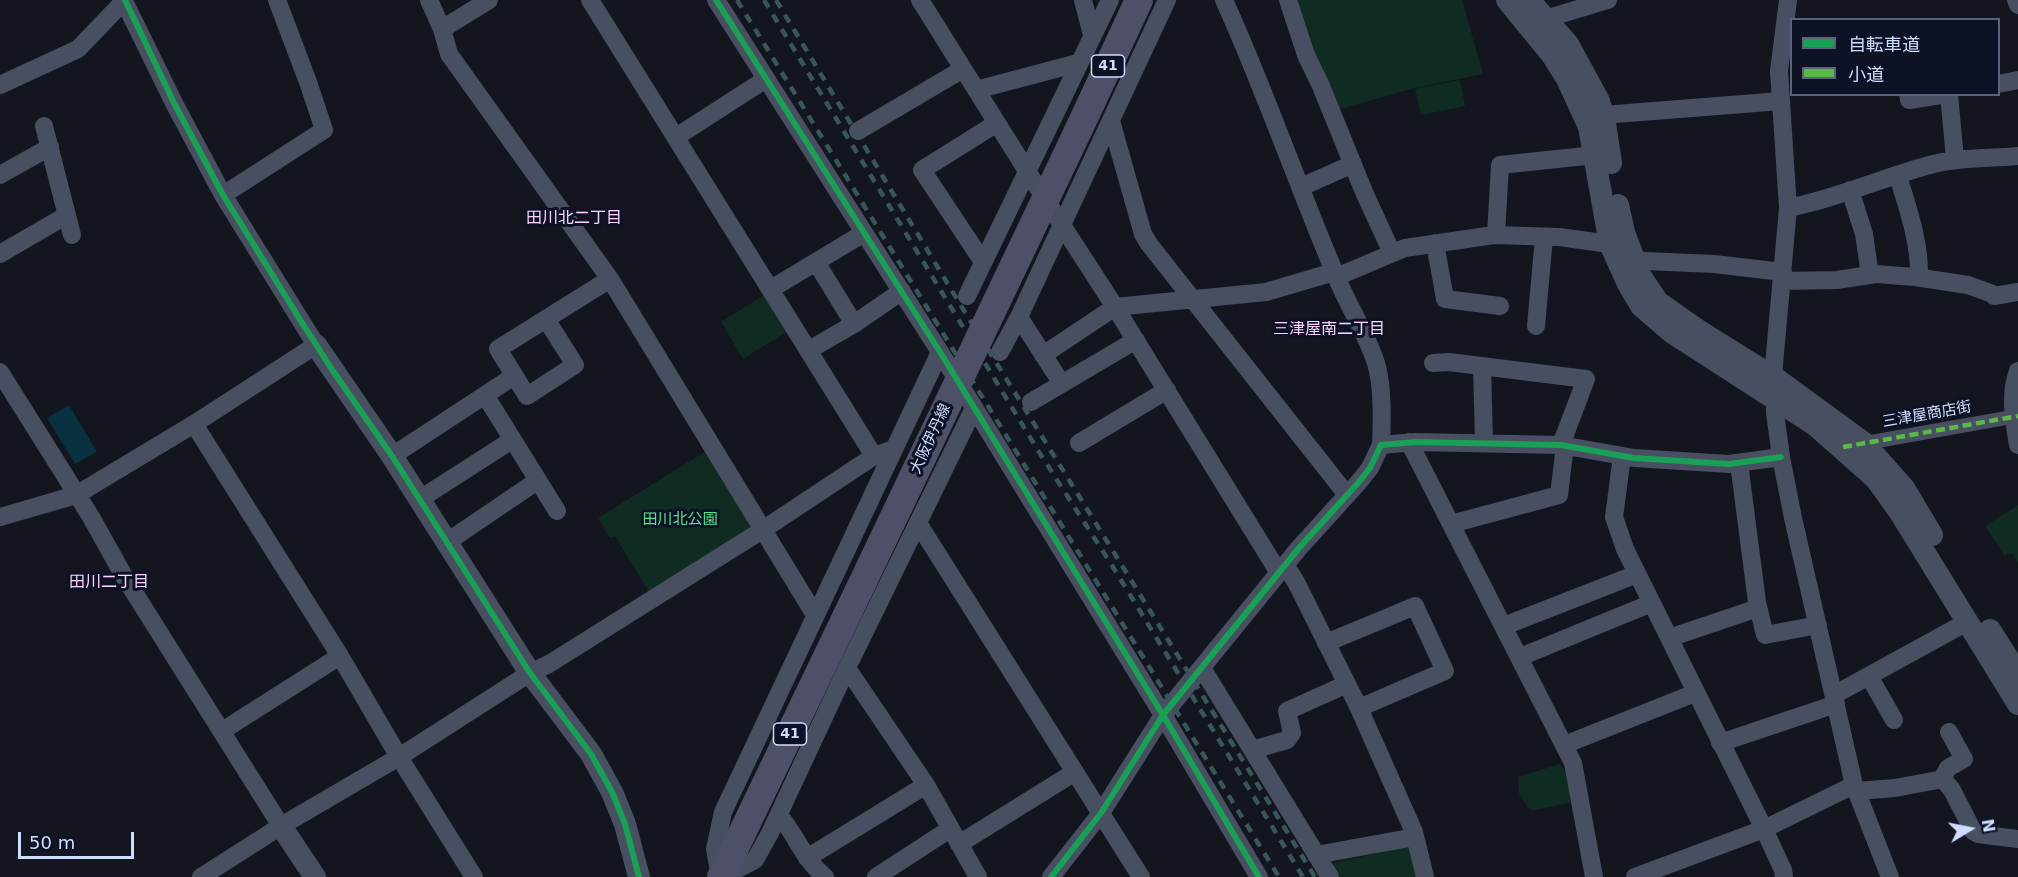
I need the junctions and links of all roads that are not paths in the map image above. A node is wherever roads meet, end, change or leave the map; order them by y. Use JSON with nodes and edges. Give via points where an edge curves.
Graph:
{"nodes":[{"id":1,"x":277,"y":0,"type":"edge"},
{"id":2,"x":429,"y":0,"type":"edge"},
{"id":3,"x":489,"y":0,"type":"edge"},
{"id":4,"x":590,"y":0,"type":"edge"},
{"id":5,"x":716,"y":0,"type":"edge"},
{"id":6,"x":920,"y":0,"type":"edge"},
{"id":7,"x":1083,"y":0,"type":"edge"},
{"id":8,"x":1110,"y":0,"type":"edge"},
{"id":9,"x":1139,"y":0,"type":"edge"},
{"id":10,"x":1167,"y":0,"type":"edge"},
{"id":11,"x":1224,"y":0,"type":"edge"},
{"id":12,"x":1288,"y":0,"type":"edge"},
{"id":13,"x":1507,"y":0,"type":"edge"},
{"id":14,"x":1529,"y":0,"type":"edge"},
{"id":15,"x":1608,"y":0,"type":"edge"},
{"id":16,"x":1788,"y":0,"type":"edge"},
{"id":17,"x":2016,"y":0,"type":"edge"},
{"id":18,"x":124,"y":1,"type":"edge"},
{"id":19,"x":2018,"y":5,"type":"edge"},
{"id":20,"x":1537,"y":21,"type":"junction"},
{"id":21,"x":442,"y":29,"type":"junction"},
{"id":22,"x":1092,"y":35,"type":"junction"},
{"id":23,"x":1078,"y":63,"type":"junction"},
{"id":24,"x":963,"y":69,"type":"junction"},
{"id":25,"x":766,"y":79,"type":"junction"},
{"id":26,"x":2018,"y":80,"type":"edge"},
{"id":27,"x":2000,"y":84,"type":"edge"},
{"id":28,"x":0,"y":85,"type":"edge"},
{"id":29,"x":976,"y":90,"type":"junction"},
{"id":30,"x":1784,"y":90,"type":"edge"},
{"id":31,"x":1908,"y":96,"type":"edge"},
{"id":32,"x":1935,"y":96,"type":"edge"},
{"id":33,"x":1948,"y":96,"type":"edge"},
{"id":34,"x":1603,"y":115,"type":"junction"},
{"id":35,"x":1111,"y":121,"type":"junction"},
{"id":36,"x":997,"y":123,"type":"junction"},
{"id":37,"x":45,"y":126,"type":"dead end"},
{"id":38,"x":858,"y":131,"type":"dead end"},
{"id":39,"x":676,"y":137,"type":"junction"},
{"id":40,"x":50,"y":147,"type":"junction"},
{"id":41,"x":1595,"y":155,"type":"junction"},
{"id":42,"x":2018,"y":156,"type":"edge"},
{"id":43,"x":1955,"y":159,"type":"junction"},
{"id":44,"x":1353,"y":164,"type":"junction"},
{"id":45,"x":1027,"y":171,"type":"junction"},
{"id":46,"x":0,"y":175,"type":"edge"},
{"id":47,"x":1898,"y":176,"type":"junction"},
{"id":48,"x":1301,"y":187,"type":"junction"},
{"id":49,"x":1850,"y":190,"type":"junction"},
{"id":50,"x":223,"y":195,"type":"junction"},
{"id":51,"x":1788,"y":208,"type":"junction"},
{"id":52,"x":67,"y":215,"type":"junction"},
{"id":53,"x":1062,"y":225,"type":"junction"},
{"id":54,"x":864,"y":233,"type":"junction"},
{"id":55,"x":72,"y":235,"type":"dead end"},
{"id":56,"x":1496,"y":235,"type":"junction"},
{"id":57,"x":1544,"y":237,"type":"junction"},
{"id":58,"x":1436,"y":243,"type":"junction"},
{"id":59,"x":1392,"y":253,"type":"junction"},
{"id":60,"x":0,"y":254,"type":"edge"},
{"id":61,"x":1621,"y":255,"type":"junction"},
{"id":62,"x":816,"y":262,"type":"junction"},
{"id":63,"x":983,"y":262,"type":"junction"},
{"id":64,"x":1335,"y":274,"type":"junction"},
{"id":65,"x":1870,"y":275,"type":"junction"},
{"id":66,"x":1782,"y":276,"type":"junction"},
{"id":67,"x":1919,"y":277,"type":"junction"},
{"id":68,"x":610,"y":279,"type":"junction"},
{"id":69,"x":771,"y":289,"type":"junction"},
{"id":70,"x":902,"y":291,"type":"junction"},
{"id":71,"x":2018,"y":292,"type":"edge"},
{"id":72,"x":967,"y":296,"type":"dead end"},
{"id":73,"x":1193,"y":299,"type":"junction"},
{"id":74,"x":1500,"y":306,"type":"dead end"},
{"id":75,"x":1115,"y":307,"type":"junction"},
{"id":76,"x":1019,"y":317,"type":"junction"},
{"id":77,"x":546,"y":319,"type":"junction"},
{"id":78,"x":854,"y":324,"type":"junction"},
{"id":79,"x":1536,"y":326,"type":"dead end"},
{"id":80,"x":1136,"y":340,"type":"junction"},
{"id":81,"x":316,"y":345,"type":"junction"},
{"id":82,"x":809,"y":351,"type":"junction"},
{"id":83,"x":940,"y":352,"type":"junction"},
{"id":84,"x":1000,"y":352,"type":"dead end"},
{"id":85,"x":1043,"y":355,"type":"junction"},
{"id":86,"x":1433,"y":363,"type":"dead end"},
{"id":87,"x":1482,"y":366,"type":"junction"},
{"id":88,"x":2018,"y":371,"type":"edge"},
{"id":89,"x":0,"y":372,"type":"edge"},
{"id":90,"x":514,"y":376,"type":"junction"},
{"id":91,"x":1062,"y":384,"type":"junction"},
{"id":92,"x":1167,"y":390,"type":"junction"},
{"id":93,"x":1773,"y":390,"type":"junction"},
{"id":94,"x":485,"y":395,"type":"junction"},
{"id":95,"x":1030,"y":402,"type":"dead end"},
{"id":96,"x":974,"y":408,"type":"junction"},
{"id":97,"x":2016,"y":416,"type":"edge"},
{"id":98,"x":194,"y":424,"type":"junction"},
{"id":99,"x":512,"y":440,"type":"junction"},
{"id":100,"x":1409,"y":442,"type":"junction"},
{"id":101,"x":1484,"y":442,"type":"junction"},
{"id":102,"x":1079,"y":443,"type":"dead end"},
{"id":103,"x":1381,"y":445,"type":"junction"},
{"id":104,"x":1563,"y":445,"type":"junction"},
{"id":105,"x":1853,"y":445,"type":"junction"},
{"id":106,"x":2018,"y":445,"type":"edge"},
{"id":107,"x":894,"y":449,"type":"junction"},
{"id":108,"x":392,"y":456,"type":"junction"},
{"id":109,"x":874,"y":456,"type":"junction"},
{"id":110,"x":1622,"y":456,"type":"junction"},
{"id":111,"x":1781,"y":457,"type":"junction"},
{"id":112,"x":1739,"y":463,"type":"junction"},
{"id":113,"x":537,"y":481,"type":"junction"},
{"id":114,"x":76,"y":495,"type":"junction"},
{"id":115,"x":1347,"y":495,"type":"junction"},
{"id":116,"x":420,"y":499,"type":"junction"},
{"id":117,"x":557,"y":511,"type":"dead end"},
{"id":118,"x":0,"y":517,"type":"edge"},
{"id":119,"x":918,"y":523,"type":"junction"},
{"id":120,"x":1451,"y":524,"type":"junction"},
{"id":121,"x":764,"y":528,"type":"junction"},
{"id":122,"x":447,"y":542,"type":"junction"},
{"id":123,"x":1282,"y":569,"type":"junction"},
{"id":124,"x":1637,"y":574,"type":"junction"},
{"id":125,"x":1652,"y":603,"type":"junction"},
{"id":126,"x":1758,"y":608,"type":"junction"},
{"id":127,"x":815,"y":615,"type":"junction"},
{"id":128,"x":1967,"y":622,"type":"junction"},
{"id":129,"x":1818,"y":625,"type":"junction"},
{"id":130,"x":1504,"y":626,"type":"junction"},
{"id":131,"x":1669,"y":638,"type":"junction"},
{"id":132,"x":1326,"y":643,"type":"junction"},
{"id":133,"x":340,"y":656,"type":"junction"},
{"id":134,"x":1520,"y":657,"type":"junction"},
{"id":135,"x":1202,"y":668,"type":"junction"},
{"id":136,"x":846,"y":670,"type":"junction"},
{"id":137,"x":530,"y":673,"type":"junction"},
{"id":138,"x":2018,"y":674,"type":"edge"},
{"id":139,"x":1869,"y":676,"type":"junction"},
{"id":140,"x":1347,"y":684,"type":"junction"},
{"id":141,"x":1695,"y":693,"type":"junction"},
{"id":142,"x":1835,"y":700,"type":"junction"},
{"id":143,"x":2018,"y":704,"type":"edge"},
{"id":144,"x":1359,"y":708,"type":"junction"},
{"id":145,"x":1164,"y":714,"type":"junction"},
{"id":146,"x":1894,"y":720,"type":"dead end"},
{"id":147,"x":222,"y":731,"type":"junction"},
{"id":148,"x":1949,"y":732,"type":"dead end"},
{"id":149,"x":1720,"y":743,"type":"junction"},
{"id":150,"x":1564,"y":745,"type":"junction"},
{"id":151,"x":1252,"y":750,"type":"junction"},
{"id":152,"x":399,"y":757,"type":"junction"},
{"id":153,"x":1076,"y":772,"type":"junction"},
{"id":154,"x":1942,"y":779,"type":"junction"},
{"id":155,"x":926,"y":785,"type":"junction"},
{"id":156,"x":1856,"y":788,"type":"junction"},
{"id":157,"x":1101,"y":813,"type":"junction"},
{"id":158,"x":780,"y":815,"type":"junction"},
{"id":159,"x":281,"y":826,"type":"junction"},
{"id":160,"x":1764,"y":830,"type":"junction"},
{"id":161,"x":955,"y":837,"type":"junction"},
{"id":162,"x":1415,"y":837,"type":"junction"},
{"id":163,"x":2018,"y":839,"type":"edge"},
{"id":164,"x":1316,"y":855,"type":"junction"},
{"id":165,"x":807,"y":858,"type":"junction"},
{"id":166,"x":212,"y":874,"type":"edge"},
{"id":167,"x":315,"y":877,"type":"edge"},
{"id":168,"x":474,"y":877,"type":"edge"},
{"id":169,"x":639,"y":877,"type":"edge"},
{"id":170,"x":721,"y":877,"type":"edge"},
{"id":171,"x":825,"y":877,"type":"edge"},
{"id":172,"x":876,"y":877,"type":"edge"},
{"id":173,"x":978,"y":877,"type":"edge"},
{"id":174,"x":1051,"y":877,"type":"edge"},
{"id":175,"x":1141,"y":877,"type":"edge"},
{"id":176,"x":1256,"y":877,"type":"edge"},
{"id":177,"x":1330,"y":877,"type":"edge"},
{"id":178,"x":1425,"y":877,"type":"edge"},
{"id":179,"x":1594,"y":877,"type":"edge"},
{"id":180,"x":1635,"y":877,"type":"edge"},
{"id":181,"x":1784,"y":877,"type":"edge"},
{"id":182,"x":1890,"y":877,"type":"edge"}],
"edges":[{"from":1,"to":50,"type":"street","via":[[324,130]]},
{"from":2,"to":21,"type":"street"},
{"from":3,"to":21,"type":"street"},
{"from":4,"to":39,"type":"street"},
{"from":5,"to":25,"type":"street"},
{"from":6,"to":24,"type":"street"},
{"from":7,"to":22,"type":"street"},
{"from":8,"to":22,"type":"street"},
{"from":9,"to":170,"type":"main road","name":"大阪伊丹線","number":"41","bridge":true},
{"from":10,"to":35,"type":"street"},
{"from":11,"to":48,"type":"street"},
{"from":12,"to":44,"type":"street","via":[[1306,55]]},
{"from":13,"to":20,"type":"street"},
{"from":14,"to":20,"type":"street"},
{"from":15,"to":20,"type":"street"},
{"from":16,"to":30,"type":"street","via":[[1779,71]]},
{"from":17,"to":19,"type":"street"},
{"from":18,"to":28,"type":"street","via":[[78,49]]},
{"from":18,"to":50,"type":"street"},
{"from":20,"to":34,"type":"street","via":[[1568,44]]},
{"from":20,"to":41,"type":"street","via":[[1589,127]]},
{"from":21,"to":68,"type":"street","via":[[449,54],[460,72]]},
{"from":22,"to":23,"type":"street"},
{"from":23,"to":29,"type":"street"},
{"from":23,"to":45,"type":"street"},
{"from":24,"to":29,"type":"street"},
{"from":24,"to":38,"type":"street"},
{"from":25,"to":39,"type":"street"},
{"from":25,"to":54,"type":"street"},
{"from":26,"to":27,"type":"street"},
{"from":29,"to":36,"type":"street"},
{"from":30,"to":34,"type":"street"},
{"from":30,"to":51,"type":"street"},
{"from":31,"to":32,"type":"street","via":[[1909,100]]},
{"from":33,"to":43,"type":"street"},
{"from":34,"to":61,"type":"street"},
{"from":35,"to":53,"type":"street"},
{"from":35,"to":73,"type":"street","via":[[1143,234]]},
{"from":36,"to":45,"type":"street"},
{"from":36,"to":63,"type":"street","via":[[922,170]]},
{"from":37,"to":40,"type":"street"},
{"from":39,"to":69,"type":"street"},
{"from":40,"to":46,"type":"street"},
{"from":40,"to":52,"type":"street"},
{"from":41,"to":56,"type":"street","via":[[1500,165]]},
{"from":41,"to":61,"type":"street","via":[[1600,192]]},
{"from":42,"to":43,"type":"street"},
{"from":43,"to":47,"type":"street"},
{"from":44,"to":48,"type":"street"},
{"from":44,"to":59,"type":"street"},
{"from":45,"to":53,"type":"street"},
{"from":45,"to":63,"type":"street"},
{"from":47,"to":49,"type":"street"},
{"from":47,"to":67,"type":"street","via":[[1918,251]]},
{"from":48,"to":64,"type":"street"},
{"from":49,"to":51,"type":"street"},
{"from":49,"to":65,"type":"street","via":[[1864,234]]},
{"from":50,"to":81,"type":"street"},
{"from":51,"to":66,"type":"street"},
{"from":52,"to":55,"type":"street"},
{"from":52,"to":60,"type":"street"},
{"from":53,"to":75,"type":"street"},
{"from":53,"to":76,"type":"street"},
{"from":54,"to":62,"type":"street"},
{"from":54,"to":70,"type":"street"},
{"from":56,"to":57,"type":"street"},
{"from":56,"to":58,"type":"street"},
{"from":57,"to":61,"type":"street"},
{"from":57,"to":79,"type":"street"},
{"from":58,"to":59,"type":"street"},
{"from":58,"to":74,"type":"street","via":[[1445,300]]},
{"from":59,"to":64,"type":"street"},
{"from":61,"to":66,"type":"street","via":[[1714,264]]},
{"from":61,"to":93,"type":"street","via":[[1628,284],[1655,320],[1742,379]]},
{"from":62,"to":69,"type":"street"},
{"from":62,"to":78,"type":"street"},
{"from":63,"to":72,"type":"street"},
{"from":64,"to":73,"type":"street","via":[[1266,292]]},
{"from":64,"to":103,"type":"street","via":[[1376,365]]},
{"from":65,"to":66,"type":"street","via":[[1837,280]]},
{"from":65,"to":67,"type":"street"},
{"from":66,"to":93,"type":"street"},
{"from":67,"to":71,"type":"street","via":[[1968,285],[1994,295]]},
{"from":68,"to":77,"type":"street"},
{"from":68,"to":121,"type":"street"},
{"from":69,"to":82,"type":"street"},
{"from":70,"to":78,"type":"street"},
{"from":70,"to":83,"type":"street"},
{"from":73,"to":75,"type":"street"},
{"from":73,"to":115,"type":"street"},
{"from":75,"to":80,"type":"street"},
{"from":75,"to":85,"type":"street"},
{"from":76,"to":84,"type":"street"},
{"from":76,"to":85,"type":"street"},
{"from":77,"to":90,"type":"street","via":[[498,350]]},
{"from":77,"to":90,"type":"street","via":[[575,365],[526,396]]},
{"from":78,"to":82,"type":"street"},
{"from":80,"to":91,"type":"street"},
{"from":80,"to":92,"type":"street"},
{"from":81,"to":98,"type":"street"},
{"from":81,"to":108,"type":"street"},
{"from":82,"to":109,"type":"street"},
{"from":83,"to":96,"type":"street"},
{"from":83,"to":107,"type":"street"},
{"from":85,"to":91,"type":"street"},
{"from":86,"to":87,"type":"street"},
{"from":87,"to":101,"type":"street"},
{"from":87,"to":104,"type":"street","via":[[1586,379]]},
{"from":88,"to":97,"type":"street","via":[[2013,395]]},
{"from":89,"to":114,"type":"street"},
{"from":90,"to":94,"type":"street"},
{"from":91,"to":95,"type":"street"},
{"from":92,"to":102,"type":"street"},
{"from":92,"to":123,"type":"street"},
{"from":93,"to":105,"type":"street","via":[[1815,425]]},
{"from":93,"to":111,"type":"street"},
{"from":94,"to":99,"type":"street"},
{"from":94,"to":108,"type":"street"},
{"from":96,"to":119,"type":"street"},
{"from":96,"to":145,"type":"street"},
{"from":97,"to":105,"type":"street","name":"三津屋商店街"},
{"from":97,"to":106,"type":"street"},
{"from":98,"to":114,"type":"street"},
{"from":98,"to":133,"type":"street"},
{"from":99,"to":113,"type":"street"},
{"from":99,"to":116,"type":"street"},
{"from":100,"to":101,"type":"street"},
{"from":100,"to":103,"type":"street"},
{"from":100,"to":120,"type":"street"},
{"from":101,"to":104,"type":"street"},
{"from":103,"to":115,"type":"street","via":[[1370,468]]},
{"from":104,"to":110,"type":"street"},
{"from":104,"to":120,"type":"street","via":[[1559,495]]},
{"from":105,"to":128,"type":"street"},
{"from":105,"to":138,"type":"street","via":[[1904,488]]},
{"from":107,"to":109,"type":"street"},
{"from":107,"to":127,"type":"street"},
{"from":108,"to":116,"type":"street"},
{"from":109,"to":121,"type":"street"},
{"from":110,"to":112,"type":"street"},
{"from":110,"to":124,"type":"street","via":[[1614,517]]},
{"from":111,"to":112,"type":"street"},
{"from":111,"to":129,"type":"street"},
{"from":112,"to":126,"type":"street"},
{"from":113,"to":117,"type":"street"},
{"from":113,"to":122,"type":"street"},
{"from":114,"to":118,"type":"street"},
{"from":114,"to":147,"type":"street"},
{"from":115,"to":123,"type":"street"},
{"from":116,"to":122,"type":"street"},
{"from":119,"to":136,"type":"street"},
{"from":119,"to":153,"type":"street"},
{"from":120,"to":130,"type":"street"},
{"from":121,"to":127,"type":"street"},
{"from":121,"to":137,"type":"street"},
{"from":122,"to":137,"type":"street"},
{"from":123,"to":132,"type":"street","via":[[1296,582]]},
{"from":123,"to":135,"type":"street"},
{"from":124,"to":125,"type":"street"},
{"from":124,"to":130,"type":"street"},
{"from":125,"to":131,"type":"street"},
{"from":125,"to":134,"type":"street"},
{"from":126,"to":129,"type":"street","via":[[1765,635]]},
{"from":126,"to":131,"type":"street"},
{"from":127,"to":170,"type":"street","via":[[723,812],[715,849]]},
{"from":128,"to":139,"type":"street"},
{"from":128,"to":143,"type":"street"},
{"from":129,"to":142,"type":"street"},
{"from":130,"to":134,"type":"street"},
{"from":131,"to":141,"type":"street"},
{"from":132,"to":140,"type":"street"},
{"from":132,"to":144,"type":"street","via":[[1415,606],[1445,671]]},
{"from":133,"to":147,"type":"street"},
{"from":133,"to":152,"type":"street"},
{"from":134,"to":150,"type":"street"},
{"from":135,"to":145,"type":"street"},
{"from":135,"to":151,"type":"street"},
{"from":136,"to":155,"type":"street"},
{"from":136,"to":158,"type":"street"},
{"from":137,"to":152,"type":"street"},
{"from":137,"to":169,"type":"street","via":[[591,754],[612,792]]},
{"from":139,"to":142,"type":"street"},
{"from":139,"to":146,"type":"street"},
{"from":140,"to":144,"type":"street"},
{"from":140,"to":151,"type":"street","via":[[1287,711],[1292,733],[1287,740]]},
{"from":141,"to":149,"type":"street"},
{"from":141,"to":150,"type":"street"},
{"from":142,"to":149,"type":"street"},
{"from":142,"to":156,"type":"street"},
{"from":144,"to":162,"type":"street"},
{"from":145,"to":157,"type":"street"},
{"from":145,"to":176,"type":"street"},
{"from":147,"to":159,"type":"street"},
{"from":148,"to":154,"type":"street","via":[[1964,759],[1948,768]]},
{"from":149,"to":160,"type":"street"},
{"from":150,"to":179,"type":"street","via":[[1573,764]]},
{"from":151,"to":164,"type":"street"},
{"from":152,"to":159,"type":"street"},
{"from":152,"to":168,"type":"street"},
{"from":153,"to":157,"type":"street"},
{"from":153,"to":161,"type":"street"},
{"from":154,"to":156,"type":"street","via":[[1895,788]]},
{"from":154,"to":163,"type":"street","via":[[1973,831]]},
{"from":155,"to":161,"type":"street"},
{"from":155,"to":165,"type":"street"},
{"from":156,"to":160,"type":"street","via":[[1823,799]]},
{"from":156,"to":182,"type":"street"},
{"from":157,"to":174,"type":"street"},
{"from":157,"to":175,"type":"street"},
{"from":158,"to":165,"type":"street"},
{"from":158,"to":170,"type":"street","via":[[755,860]]},
{"from":159,"to":166,"type":"street"},
{"from":159,"to":167,"type":"street"},
{"from":160,"to":180,"type":"street"},
{"from":160,"to":181,"type":"street"},
{"from":161,"to":172,"type":"street"},
{"from":161,"to":173,"type":"street"},
{"from":162,"to":164,"type":"street"},
{"from":162,"to":178,"type":"street"},
{"from":164,"to":177,"type":"street"},
{"from":165,"to":171,"type":"street"}]}
